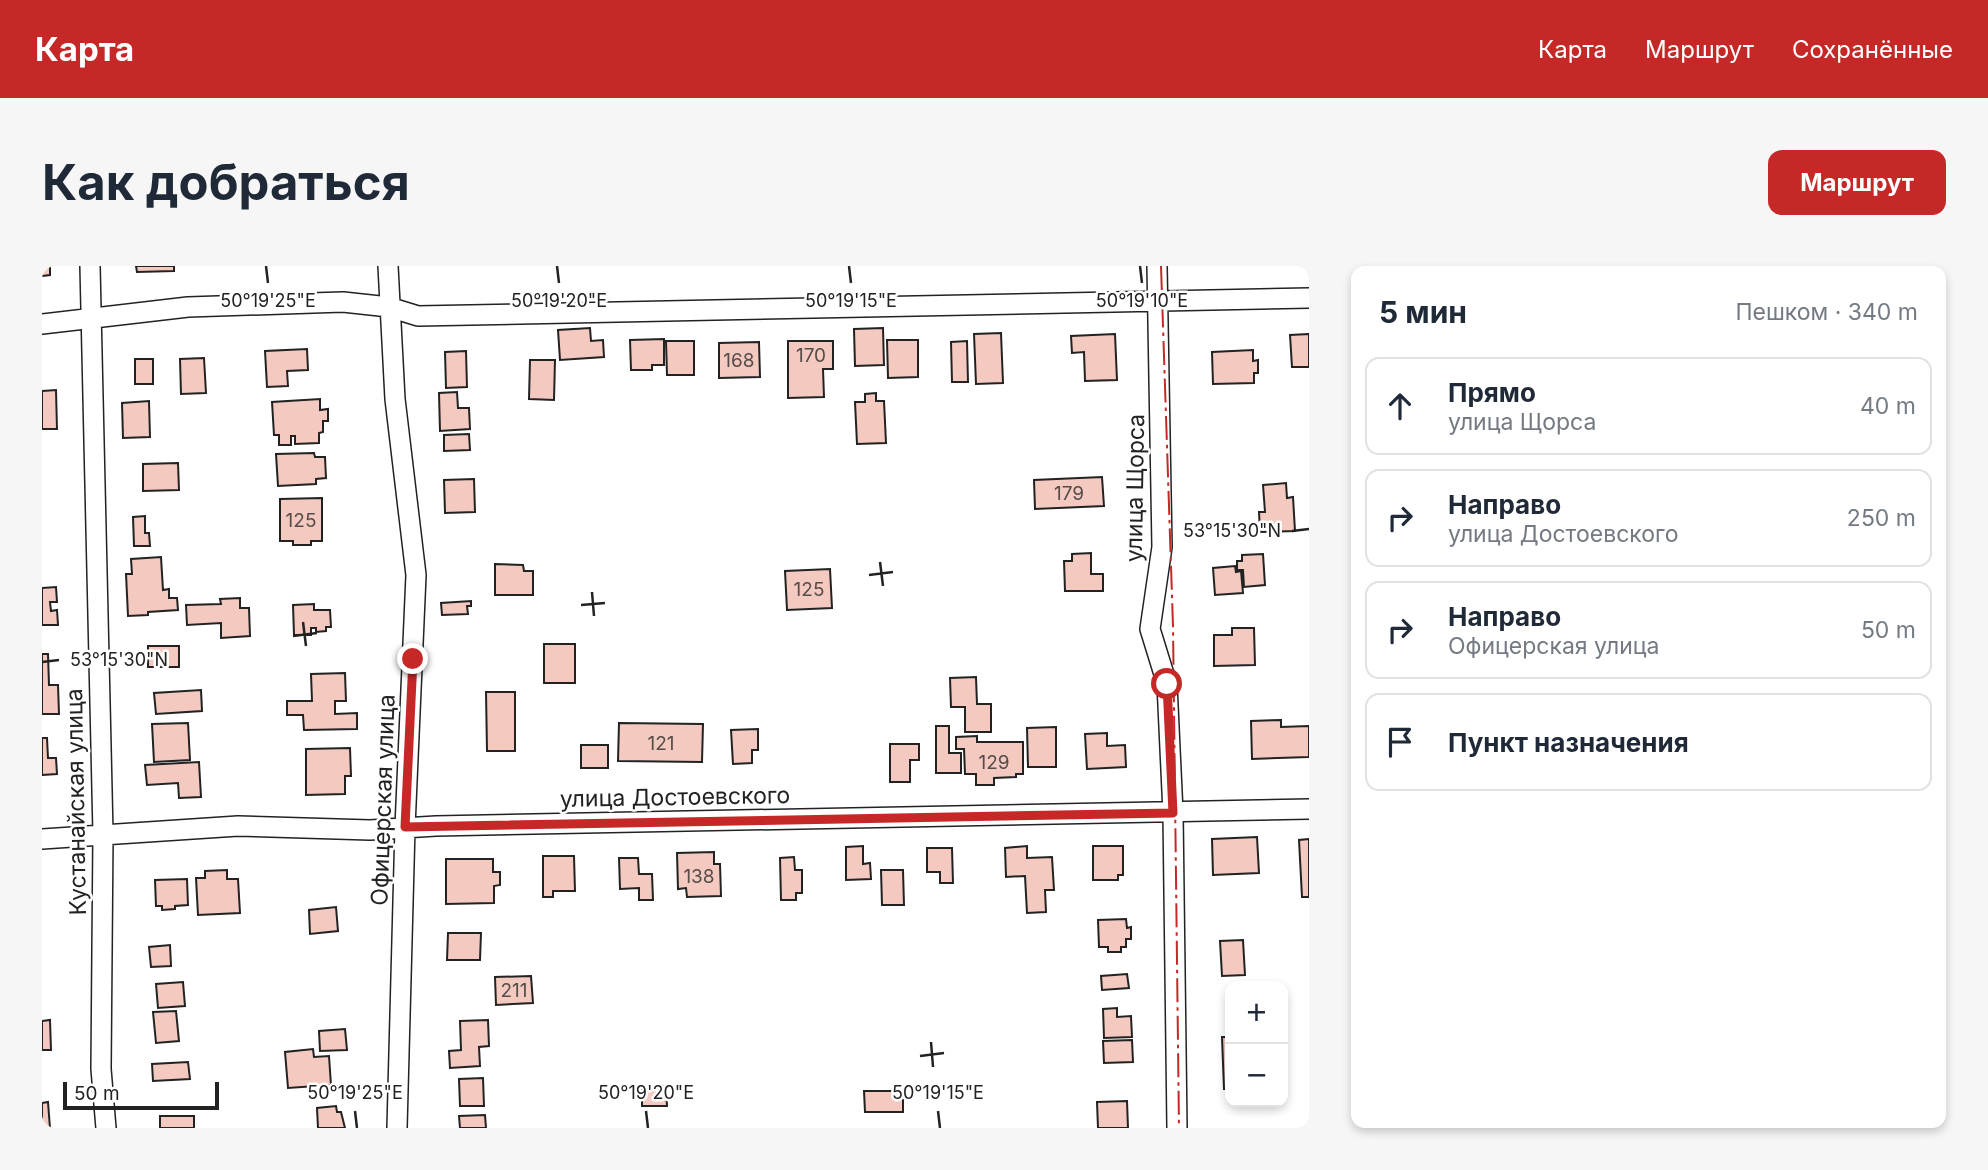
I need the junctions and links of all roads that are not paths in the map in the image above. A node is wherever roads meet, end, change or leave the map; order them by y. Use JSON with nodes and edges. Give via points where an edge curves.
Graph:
{"nodes":[{"id":1,"x":90,"y":266,"type":"edge"},
{"id":2,"x":388,"y":266,"type":"edge"},
{"id":3,"x":1157,"y":266,"type":"edge"},
{"id":4,"x":1309,"y":298,"type":"edge"},
{"id":5,"x":1159,"y":301,"type":"junction"},
{"id":6,"x":389,"y":307,"type":"junction"},
{"id":7,"x":92,"y":319,"type":"junction"},
{"id":8,"x":42,"y":324,"type":"edge"},
{"id":9,"x":1309,"y":808,"type":"edge"},
{"id":10,"x":1173,"y":813,"type":"junction"},
{"id":11,"x":405,"y":827,"type":"junction"},
{"id":12,"x":103,"y":834,"type":"junction"},
{"id":13,"x":42,"y":839,"type":"edge"},
{"id":14,"x":106,"y":1128,"type":"edge"},
{"id":15,"x":397,"y":1128,"type":"edge"},
{"id":16,"x":1177,"y":1128,"type":"edge"}],
"edges":[{"from":1,"to":7,"type":"street","name":"Кустанайская улица"},
{"from":2,"to":6,"type":"street","name":"Офицерская улица"},
{"from":3,"to":5,"type":"street","name":"улица Щорса"},
{"from":4,"to":5,"type":"street"},
{"from":5,"to":6,"type":"street","via":[[418,316]]},
{"from":5,"to":10,"type":"street","name":"улица Щорса","via":[[1163,547],[1150,629],[1167,684]]},
{"from":6,"to":7,"type":"street","via":[[344,302],[188,307]]},
{"from":6,"to":11,"type":"street","name":"Офицерская улица","via":[[416,575]]},
{"from":7,"to":8,"type":"street"},
{"from":7,"to":12,"type":"street","name":"Кустанайская улица"},
{"from":9,"to":10,"type":"street","name":"улица Достоевского"},
{"from":10,"to":11,"type":"street","name":"улица Достоевского"},
{"from":10,"to":16,"type":"street","name":"улица Щорса"},
{"from":11,"to":12,"type":"street","name":"улица Достоевского","via":[[238,826]]},
{"from":11,"to":15,"type":"street","name":"Офицерская улица"},
{"from":12,"to":13,"type":"street","name":"улица Достоевского"},
{"from":12,"to":14,"type":"street","name":"Кустанайская улица","via":[[101,1069]]}]}
